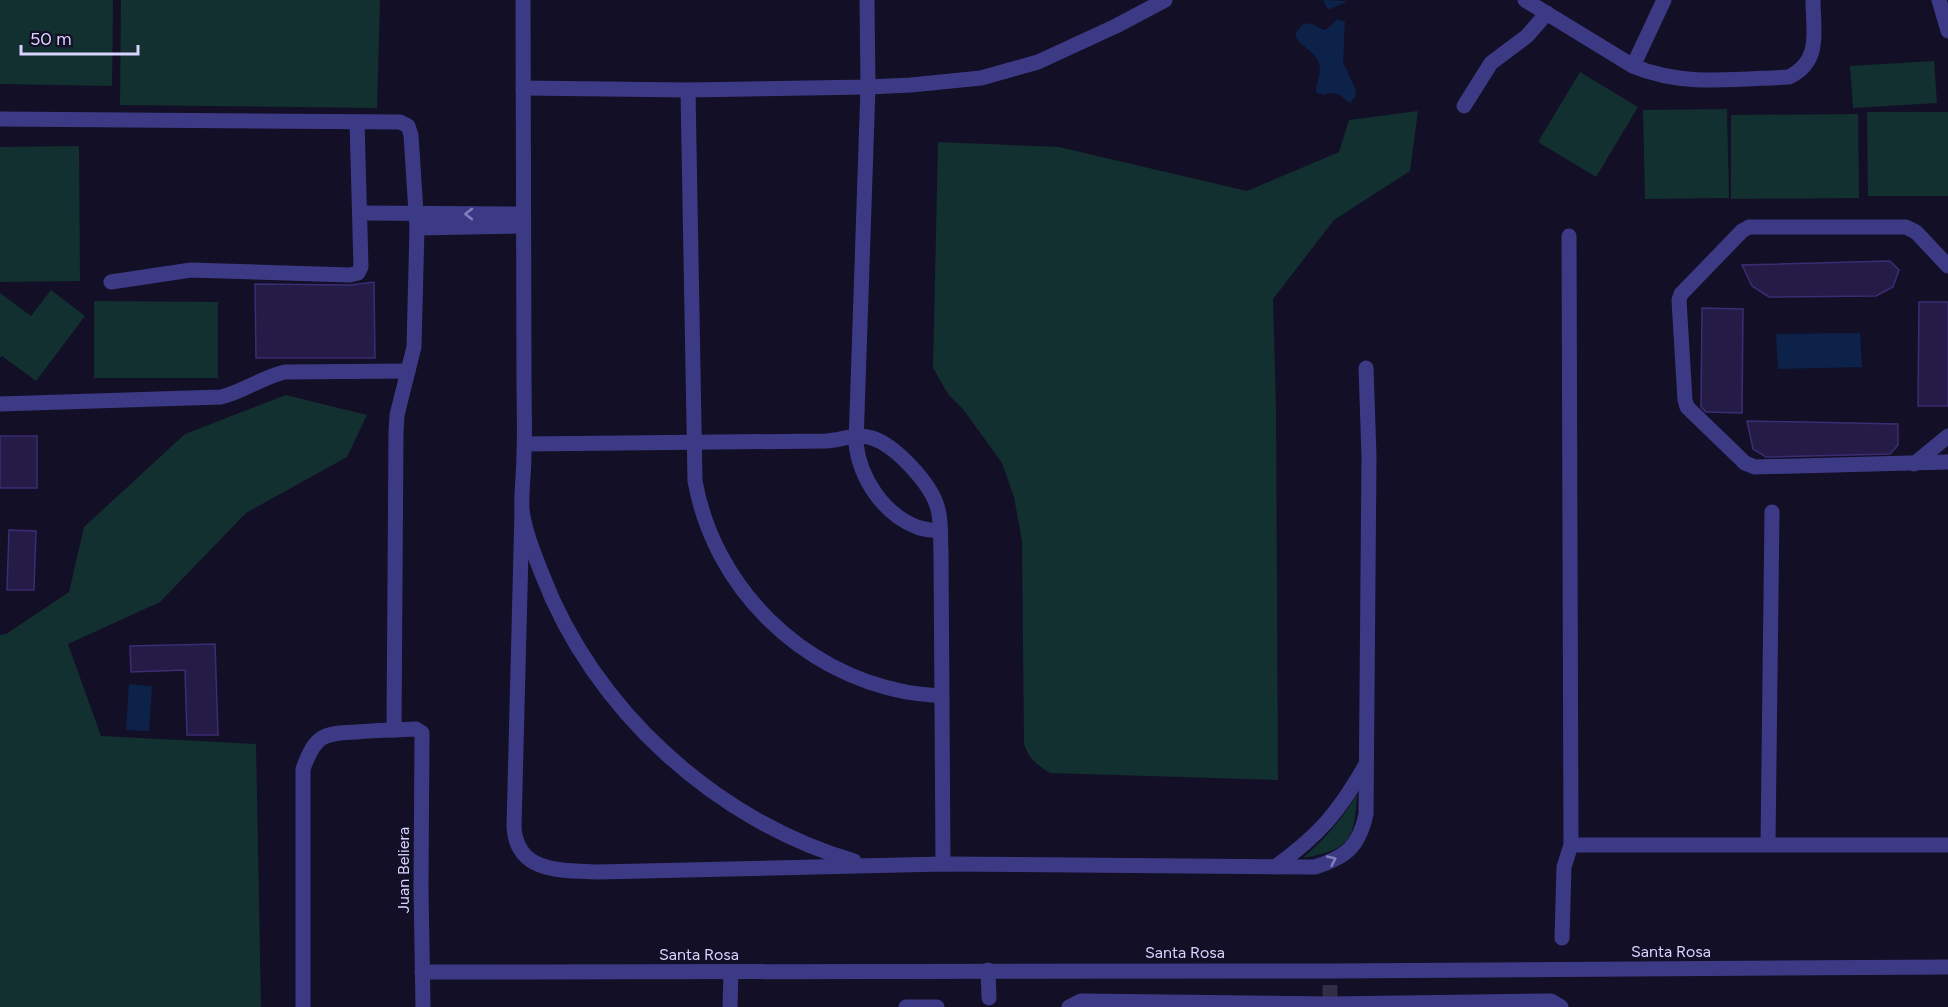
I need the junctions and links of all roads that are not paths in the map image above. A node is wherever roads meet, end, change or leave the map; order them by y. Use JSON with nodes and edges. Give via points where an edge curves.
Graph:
{"nodes":[{"id":1,"x":523,"y":0,"type":"edge"},
{"id":2,"x":867,"y":0,"type":"edge"},
{"id":3,"x":1165,"y":0,"type":"edge"},
{"id":4,"x":1526,"y":0,"type":"edge"},
{"id":5,"x":1664,"y":0,"type":"edge"},
{"id":6,"x":1813,"y":0,"type":"edge"},
{"id":7,"x":1939,"y":0,"type":"edge"},
{"id":8,"x":1547,"y":13,"type":"junction"},
{"id":9,"x":1948,"y":31,"type":"edge"},
{"id":10,"x":1633,"y":66,"type":"junction"},
{"id":11,"x":868,"y":87,"type":"junction"},
{"id":12,"x":523,"y":88,"type":"junction"},
{"id":13,"x":688,"y":90,"type":"junction"},
{"id":14,"x":1464,"y":106,"type":"dead end"},
{"id":15,"x":0,"y":119,"type":"edge"},
{"id":16,"x":357,"y":122,"type":"junction"},
{"id":17,"x":360,"y":213,"type":"junction"},
{"id":18,"x":522,"y":220,"type":"junction"},
{"id":19,"x":417,"y":221,"type":"junction"},
{"id":20,"x":1569,"y":236,"type":"dead end"},
{"id":21,"x":1948,"y":266,"type":"edge"},
{"id":22,"x":111,"y":282,"type":"dead end"},
{"id":23,"x":1366,"y":368,"type":"dead end"},
{"id":24,"x":408,"y":371,"type":"junction"},
{"id":25,"x":0,"y":404,"type":"edge"},
{"id":26,"x":856,"y":435,"type":"junction"},
{"id":27,"x":1948,"y":436,"type":"edge"},
{"id":28,"x":694,"y":443,"type":"junction"},
{"id":29,"x":525,"y":444,"type":"junction"},
{"id":30,"x":1948,"y":462,"type":"edge"},
{"id":31,"x":1914,"y":464,"type":"junction"},
{"id":32,"x":522,"y":511,"type":"junction"},
{"id":33,"x":1772,"y":512,"type":"dead end"},
{"id":34,"x":940,"y":531,"type":"junction"},
{"id":35,"x":942,"y":696,"type":"junction"},
{"id":36,"x":394,"y":730,"type":"junction"},
{"id":37,"x":1366,"y":763,"type":"junction"},
{"id":38,"x":1768,"y":844,"type":"junction"},
{"id":39,"x":1571,"y":845,"type":"junction"},
{"id":40,"x":1948,"y":845,"type":"edge"},
{"id":41,"x":943,"y":864,"type":"junction"},
{"id":42,"x":869,"y":865,"type":"junction"},
{"id":43,"x":1275,"y":867,"type":"junction"},
{"id":44,"x":1562,"y":938,"type":"dead end"},
{"id":45,"x":1948,"y":967,"type":"edge"},
{"id":46,"x":988,"y":970,"type":"junction"},
{"id":47,"x":422,"y":972,"type":"junction"},
{"id":48,"x":731,"y":972,"type":"junction"},
{"id":49,"x":989,"y":998,"type":"dead end"},
{"id":50,"x":1330,"y":1006,"type":"edge"},
{"id":51,"x":303,"y":1007,"type":"edge"},
{"id":52,"x":423,"y":1007,"type":"edge"},
{"id":53,"x":730,"y":1007,"type":"edge"},
{"id":54,"x":906,"y":1007,"type":"edge"},
{"id":55,"x":937,"y":1007,"type":"edge"},
{"id":56,"x":1070,"y":1007,"type":"edge"},
{"id":57,"x":1561,"y":1007,"type":"edge"}],
"edges":[{"from":1,"to":12,"type":"street"},
{"from":2,"to":11,"type":"street"},
{"from":3,"to":11,"type":"street","via":[[1038,62],[1010,71],[981,78]]},
{"from":4,"to":8,"type":"street"},
{"from":5,"to":10,"type":"street"},
{"from":6,"to":10,"type":"street","via":[[1812,53],[1808,64],[1789,77],[1674,79]]},
{"from":7,"to":9,"type":"street"},
{"from":8,"to":10,"type":"street"},
{"from":8,"to":14,"type":"street","via":[[1527,36],[1491,63]]},
{"from":11,"to":13,"type":"street"},
{"from":11,"to":26,"type":"street"},
{"from":12,"to":13,"type":"street"},
{"from":12,"to":18,"type":"street"},
{"from":13,"to":28,"type":"street"},
{"from":15,"to":16,"type":"street"},
{"from":16,"to":17,"type":"street"},
{"from":16,"to":19,"type":"street","via":[[400,122],[408,126]]},
{"from":17,"to":19,"type":"street"},
{"from":17,"to":22,"type":"street","via":[[358,273],[191,270]]},
{"from":18,"to":19,"type":"street"},
{"from":18,"to":29,"type":"street"},
{"from":19,"to":24,"type":"street","via":[[414,347]]},
{"from":20,"to":39,"type":"street"},
{"from":21,"to":31,"type":"street","via":[[1906,226],[1749,227],[1679,300],[1687,407],[1745,463],[1755,467]]},
{"from":23,"to":37,"type":"street"},
{"from":24,"to":25,"type":"street","via":[[285,372],[269,375],[221,397]]},
{"from":24,"to":36,"type":"street","via":[[396,432]]},
{"from":26,"to":28,"type":"street","via":[[836,441]]},
{"from":26,"to":34,"type":"street","via":[[886,445],[915,472],[938,507]]},
{"from":26,"to":34,"type":"street","via":[[858,459],[869,486],[885,505],[912,525]]},
{"from":27,"to":31,"type":"street"},
{"from":28,"to":29,"type":"street"},
{"from":28,"to":35,"type":"street","via":[[695,481],[712,540],[770,623],[830,665],[905,692]]},
{"from":29,"to":32,"type":"street"},
{"from":30,"to":31,"type":"street"},
{"from":32,"to":42,"type":"street","via":[[533,552],[566,627],[587,663],[648,735],[685,770],[753,817],[804,844]]},
{"from":32,"to":42,"type":"street","via":[[514,826],[519,850],[538,865],[598,872]]},
{"from":33,"to":38,"type":"street"},
{"from":34,"to":35,"type":"street"},
{"from":35,"to":41,"type":"street"},
{"from":36,"to":47,"type":"street","name":"Juan Beliera","via":[[416,729],[422,733]]},
{"from":36,"to":51,"type":"street","via":[[330,733],[313,748],[303,769]]},
{"from":37,"to":43,"type":"street","via":[[1335,814],[1304,846]]},
{"from":43,"to":37,"type":"street","one_way":true,"via":[[1315,867],[1335,861],[1350,849],[1360,835],[1366,814]]},
{"from":38,"to":39,"type":"street"},
{"from":38,"to":40,"type":"street"},
{"from":39,"to":44,"type":"street","via":[[1564,867]]},
{"from":41,"to":42,"type":"street"},
{"from":41,"to":43,"type":"street"},
{"from":45,"to":46,"type":"street","name":"Santa Rosa","via":[[1330,978]]},
{"from":46,"to":48,"type":"street","name":"Santa Rosa"},
{"from":46,"to":49,"type":"street"},
{"from":47,"to":48,"type":"street","name":"Santa Rosa"},
{"from":47,"to":52,"type":"street","name":"Juan Beliera"},
{"from":48,"to":53,"type":"street"},
{"from":50,"to":56,"type":"street","via":[[1081,1001]]},
{"from":50,"to":57,"type":"street","via":[[1551,1001]]},
{"from":54,"to":55,"type":"street"}]}
